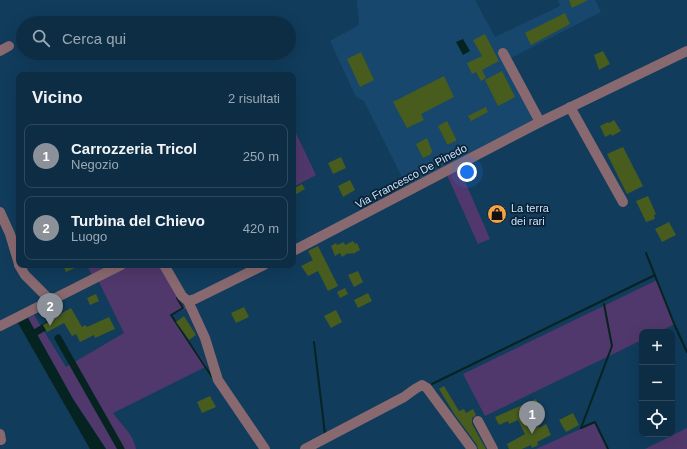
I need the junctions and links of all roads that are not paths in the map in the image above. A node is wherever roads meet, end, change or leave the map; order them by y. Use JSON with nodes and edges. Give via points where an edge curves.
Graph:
{"nodes":[{"id":1,"x":687,"y":51,"type":"edge"},
{"id":2,"x":503,"y":53,"type":"dead end"},
{"id":3,"x":570,"y":108,"type":"junction"},
{"id":4,"x":540,"y":122,"type":"junction"},
{"id":5,"x":623,"y":202,"type":"dead end"},
{"id":6,"x":0,"y":212,"type":"edge"},
{"id":7,"x":296,"y":249,"type":"edge"},
{"id":8,"x":16,"y":254,"type":"edge"},
{"id":9,"x":21,"y":268,"type":"edge"},
{"id":10,"x":115,"y":268,"type":"edge"},
{"id":11,"x":166,"y":268,"type":"edge"},
{"id":12,"x":258,"y":268,"type":"edge"},
{"id":13,"x":188,"y":300,"type":"junction"},
{"id":14,"x":51,"y":301,"type":"junction"},
{"id":15,"x":0,"y":326,"type":"edge"},
{"id":16,"x":478,"y":421,"type":"dead end"},
{"id":17,"x":265,"y":449,"type":"edge"},
{"id":18,"x":306,"y":449,"type":"edge"},
{"id":19,"x":472,"y":449,"type":"edge"},
{"id":20,"x":493,"y":449,"type":"edge"}],
"edges":[{"from":1,"to":3,"type":"street","name":"Via Francesco De Pinedo"},
{"from":2,"to":4,"type":"street"},
{"from":3,"to":4,"type":"street","name":"Via Francesco De Pinedo"},
{"from":3,"to":5,"type":"street"},
{"from":4,"to":7,"type":"street","name":"Via Francesco De Pinedo"},
{"from":6,"to":8,"type":"street"},
{"from":9,"to":14,"type":"street"},
{"from":10,"to":14,"type":"street"},
{"from":11,"to":13,"type":"street","via":[[182,296]]},
{"from":12,"to":13,"type":"street","via":[[195,299]]},
{"from":13,"to":17,"type":"street","via":[[205,338],[218,380]]},
{"from":14,"to":15,"type":"street"},
{"from":16,"to":20,"type":"street"},
{"from":18,"to":19,"type":"street","via":[[422,385],[428,388]]}]}
